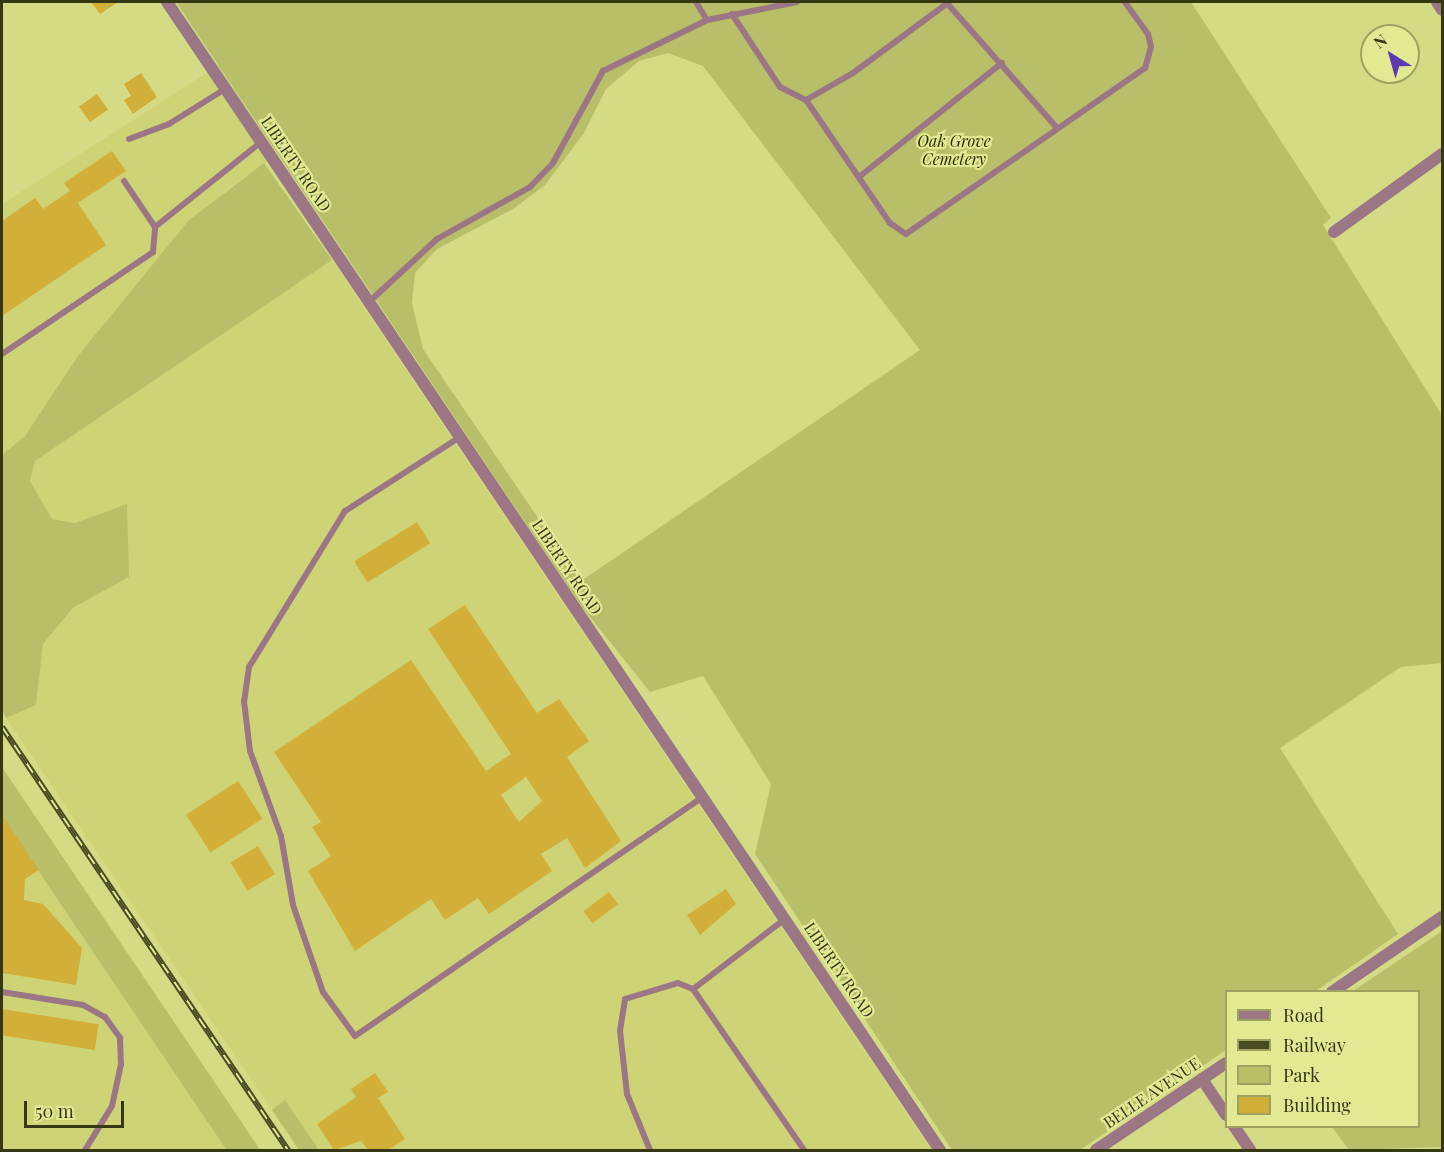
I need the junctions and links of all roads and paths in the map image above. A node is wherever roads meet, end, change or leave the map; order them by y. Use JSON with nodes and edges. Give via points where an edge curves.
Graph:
{"nodes":[{"id":1,"x":167,"y":2,"type":"edge"},
{"id":2,"x":696,"y":2,"type":"edge"},
{"id":3,"x":797,"y":2,"type":"edge"},
{"id":4,"x":948,"y":2,"type":"edge"},
{"id":5,"x":1125,"y":2,"type":"edge"},
{"id":6,"x":1437,"y":2,"type":"edge"},
{"id":7,"x":1443,"y":10,"type":"edge"},
{"id":8,"x":732,"y":14,"type":"junction"},
{"id":9,"x":707,"y":20,"type":"junction"},
{"id":10,"x":1002,"y":63,"type":"junction"},
{"id":11,"x":225,"y":88,"type":"junction"},
{"id":12,"x":806,"y":100,"type":"junction"},
{"id":13,"x":1057,"y":128,"type":"junction"},
{"id":14,"x":129,"y":139,"type":"dead end"},
{"id":15,"x":261,"y":141,"type":"junction"},
{"id":16,"x":1443,"y":154,"type":"edge"},
{"id":17,"x":859,"y":177,"type":"junction"},
{"id":18,"x":124,"y":181,"type":"dead end"},
{"id":19,"x":155,"y":227,"type":"junction"},
{"id":20,"x":1334,"y":231,"type":"dead end"},
{"id":21,"x":369,"y":302,"type":"junction"},
{"id":22,"x":2,"y":354,"type":"edge"},
{"id":23,"x":460,"y":437,"type":"junction"},
{"id":24,"x":704,"y":797,"type":"junction"},
{"id":25,"x":1443,"y":917,"type":"edge"},
{"id":26,"x":785,"y":918,"type":"junction"},
{"id":27,"x":693,"y":989,"type":"junction"},
{"id":28,"x":1335,"y":990,"type":"edge"},
{"id":29,"x":2,"y":992,"type":"edge"},
{"id":30,"x":1225,"y":1064,"type":"edge"},
{"id":31,"x":1202,"y":1079,"type":"junction"},
{"id":32,"x":1225,"y":1112,"type":"edge"},
{"id":33,"x":1235,"y":1128,"type":"edge"},
{"id":34,"x":801,"y":1149,"type":"edge"},
{"id":35,"x":85,"y":1150,"type":"edge"},
{"id":36,"x":650,"y":1150,"type":"edge"},
{"id":37,"x":940,"y":1150,"type":"edge"},
{"id":38,"x":1096,"y":1150,"type":"edge"},
{"id":39,"x":1250,"y":1150,"type":"edge"}],
"edges":[{"from":1,"to":11,"type":"street","name":"LIBERTY ROAD"},
{"from":2,"to":9,"type":"lane"},
{"from":3,"to":8,"type":"lane"},
{"from":4,"to":10,"type":"lane"},
{"from":4,"to":12,"type":"lane","via":[[853,73]]},
{"from":5,"to":13,"type":"lane","via":[[1148,34],[1151,47],[1145,68]]},
{"from":6,"to":7,"type":"street"},
{"from":8,"to":9,"type":"lane"},
{"from":8,"to":12,"type":"lane","via":[[780,87]]},
{"from":9,"to":21,"type":"lane","via":[[603,71],[553,163],[530,187],[437,239]]},
{"from":10,"to":13,"type":"lane"},
{"from":10,"to":17,"type":"lane"},
{"from":11,"to":14,"type":"lane","via":[[169,123]]},
{"from":11,"to":15,"type":"street","name":"LIBERTY ROAD"},
{"from":12,"to":17,"type":"lane"},
{"from":13,"to":17,"type":"lane","via":[[906,234],[890,223]]},
{"from":15,"to":19,"type":"lane"},
{"from":15,"to":21,"type":"street","name":"LIBERTY ROAD"},
{"from":16,"to":20,"type":"street"},
{"from":18,"to":19,"type":"lane"},
{"from":19,"to":22,"type":"lane","via":[[153,252]]},
{"from":21,"to":23,"type":"street","name":"LIBERTY ROAD"},
{"from":23,"to":24,"type":"street","name":"LIBERTY ROAD"},
{"from":23,"to":24,"type":"lane","via":[[345,511],[249,667],[244,701],[250,751],[281,836],[293,905],[323,992],[355,1036]]},
{"from":24,"to":26,"type":"street","name":"LIBERTY ROAD"},
{"from":25,"to":28,"type":"street"},
{"from":26,"to":27,"type":"lane"},
{"from":26,"to":37,"type":"street","name":"LIBERTY ROAD"},
{"from":27,"to":34,"type":"lane"},
{"from":27,"to":36,"type":"lane","via":[[678,983],[625,999],[620,1031],[627,1094]]},
{"from":29,"to":35,"type":"lane","via":[[83,1005],[105,1017],[120,1038],[121,1064],[112,1106]]},
{"from":30,"to":31,"type":"street","name":"BELLE AVENUE"},
{"from":31,"to":32,"type":"street"},
{"from":31,"to":38,"type":"street","name":"BELLE AVENUE"},
{"from":33,"to":39,"type":"street"}]}
